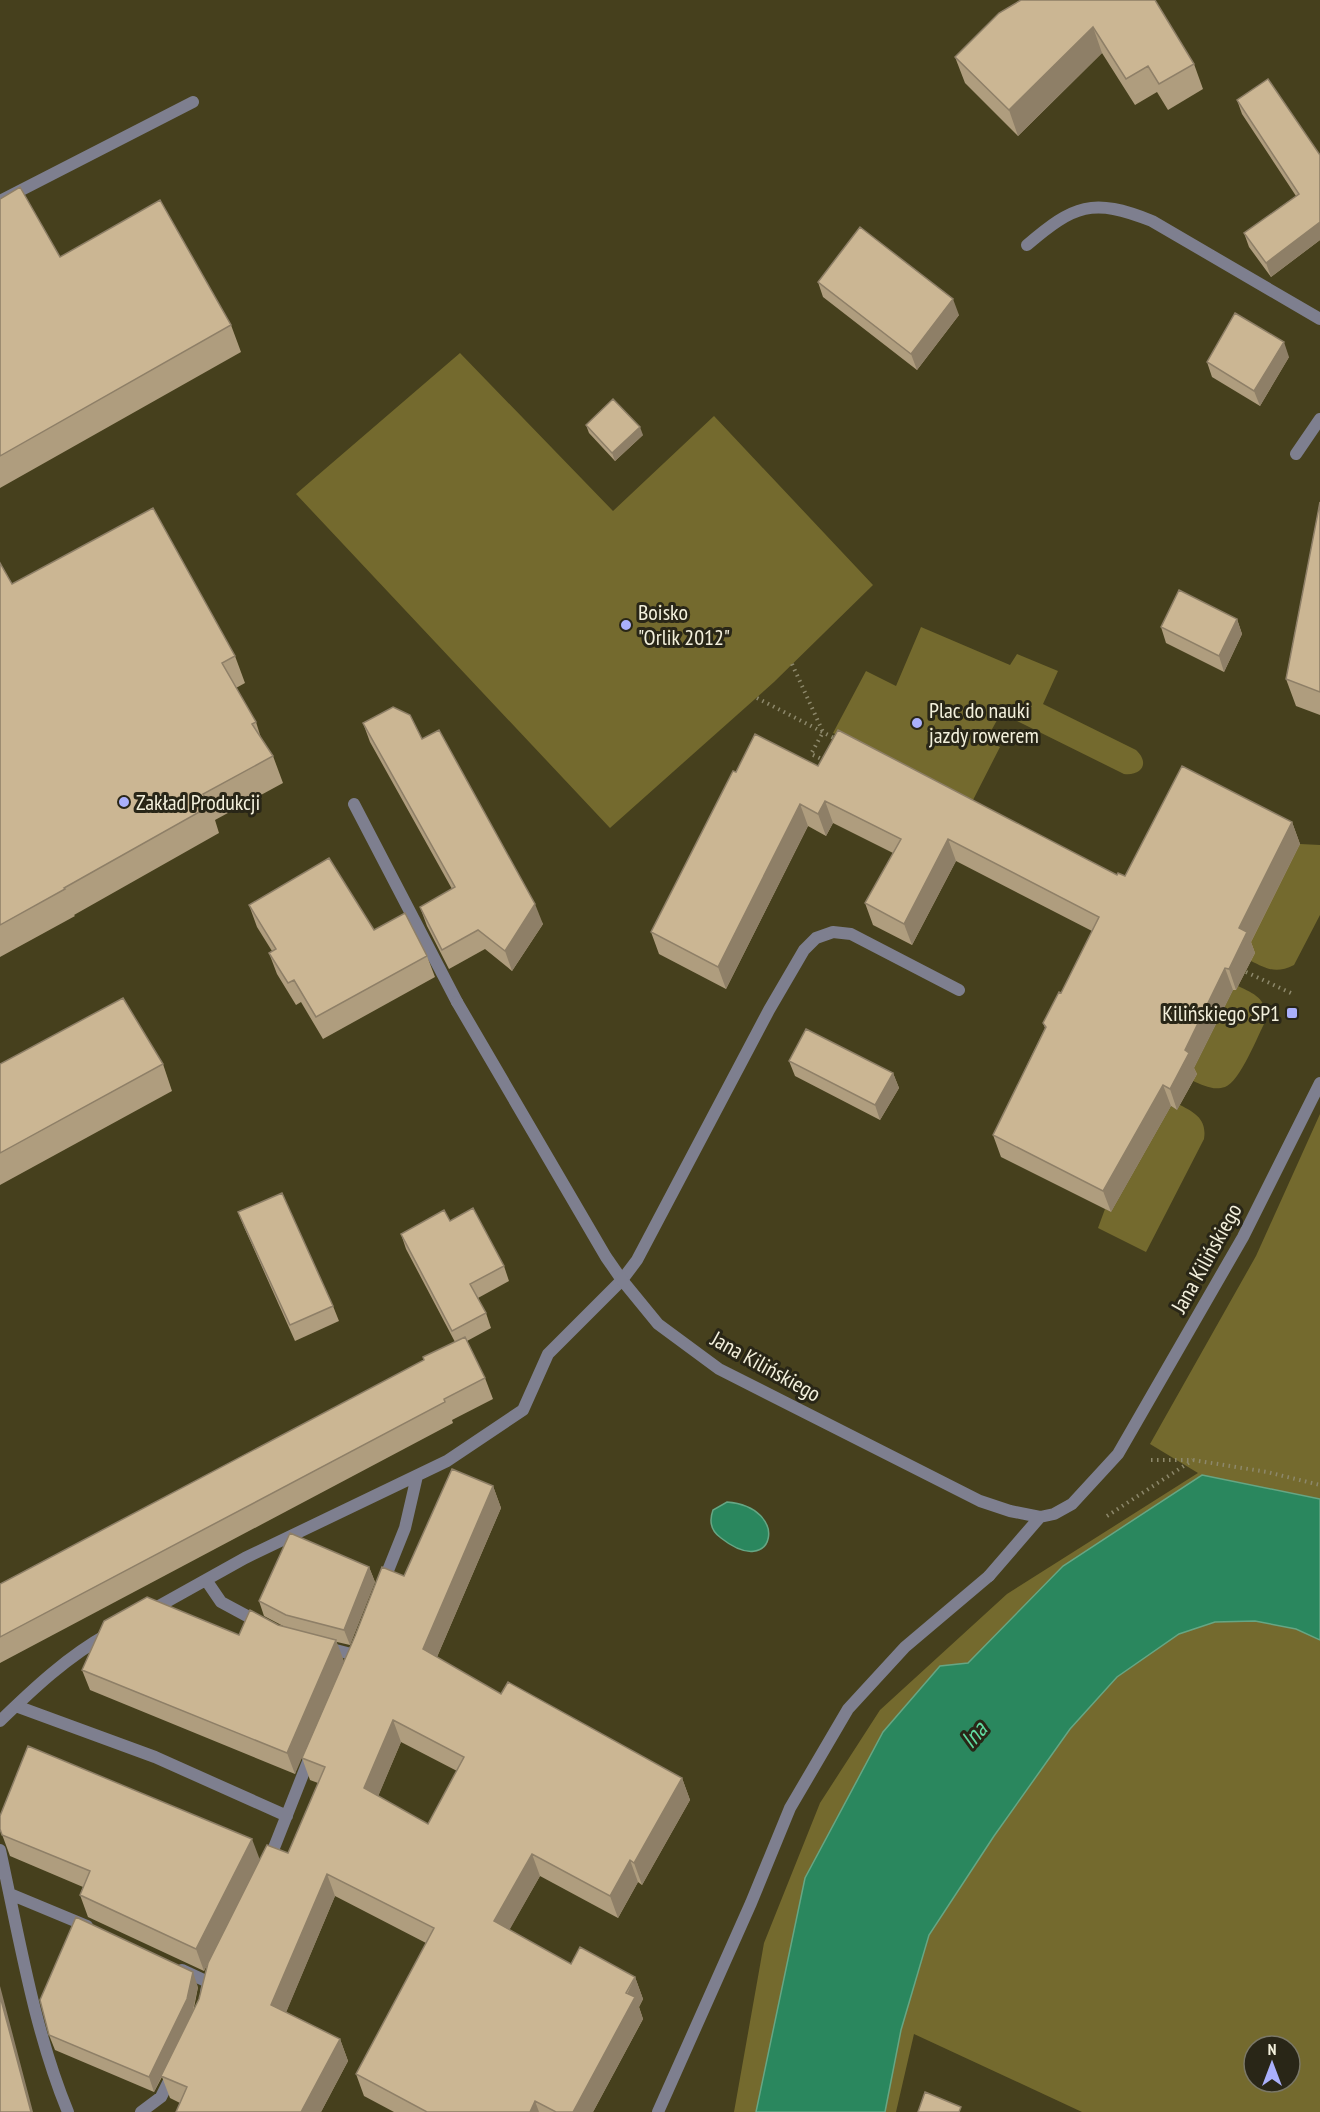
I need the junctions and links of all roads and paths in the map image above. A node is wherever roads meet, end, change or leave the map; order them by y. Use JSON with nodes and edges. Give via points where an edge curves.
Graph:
{"nodes":[{"id":1,"x":193,"y":102,"type":"dead end"},
{"id":2,"x":0,"y":201,"type":"edge"},
{"id":3,"x":1027,"y":245,"type":"dead end"},
{"id":4,"x":1320,"y":319,"type":"edge"},
{"id":5,"x":1320,"y":419,"type":"edge"},
{"id":6,"x":1296,"y":454,"type":"dead end"},
{"id":7,"x":792,"y":664,"type":"dead end"},
{"id":8,"x":757,"y":698,"type":"dead end"},
{"id":9,"x":823,"y":732,"type":"junction"},
{"id":10,"x":844,"y":742,"type":"edge"},
{"id":11,"x":830,"y":764,"type":"edge"},
{"id":12,"x":354,"y":804,"type":"dead end"},
{"id":13,"x":1246,"y":972,"type":"edge"},
{"id":14,"x":958,"y":990,"type":"dead end"},
{"id":15,"x":1293,"y":994,"type":"dead end"},
{"id":16,"x":1320,"y":1083,"type":"edge"},
{"id":17,"x":622,"y":1280,"type":"junction"},
{"id":18,"x":1141,"y":1460,"type":"dead end"},
{"id":19,"x":1193,"y":1460,"type":"junction"},
{"id":20,"x":417,"y":1476,"type":"junction"},
{"id":21,"x":1320,"y":1485,"type":"edge"},
{"id":22,"x":1040,"y":1517,"type":"junction"},
{"id":23,"x":1097,"y":1522,"type":"dead end"},
{"id":24,"x":207,"y":1580,"type":"junction"},
{"id":25,"x":380,"y":1591,"type":"edge"},
{"id":26,"x":136,"y":1619,"type":"edge"},
{"id":27,"x":269,"y":1628,"type":"edge"},
{"id":28,"x":116,"y":1630,"type":"edge"},
{"id":29,"x":310,"y":1643,"type":"edge"},
{"id":30,"x":354,"y":1655,"type":"edge"},
{"id":31,"x":16,"y":1706,"type":"junction"},
{"id":32,"x":0,"y":1721,"type":"edge"},
{"id":33,"x":318,"y":1739,"type":"edge"},
{"id":34,"x":286,"y":1816,"type":"junction"},
{"id":35,"x":0,"y":1850,"type":"edge"},
{"id":36,"x":261,"y":1877,"type":"edge"},
{"id":37,"x":9,"y":1894,"type":"junction"},
{"id":38,"x":95,"y":1930,"type":"edge"},
{"id":39,"x":167,"y":1963,"type":"edge"},
{"id":40,"x":202,"y":2005,"type":"edge"},
{"id":41,"x":176,"y":2067,"type":"edge"},
{"id":42,"x":68,"y":2112,"type":"edge"},
{"id":43,"x":141,"y":2112,"type":"edge"},
{"id":44,"x":658,"y":2112,"type":"edge"}],
"edges":[{"from":1,"to":2,"type":"street"},
{"from":3,"to":4,"type":"street","via":[[1077,210],[1124,210],[1152,221]]},
{"from":5,"to":6,"type":"street"},
{"from":7,"to":9,"type":"path"},
{"from":8,"to":9,"type":"path"},
{"from":9,"to":10,"type":"path"},
{"from":9,"to":11,"type":"path","via":[[811,754]]},
{"from":12,"to":17,"type":"street","name":"Jana Kilińskiego","via":[[457,1002]]},
{"from":13,"to":15,"type":"path"},
{"from":14,"to":17,"type":"street","via":[[851,934],[833,932],[816,938],[804,950],[769,1010],[637,1260]]},
{"from":16,"to":22,"type":"street","name":"Jana Kilińskiego","via":[[1243,1237],[1118,1454],[1072,1504]]},
{"from":17,"to":20,"type":"street","via":[[548,1354],[523,1410],[447,1461]]},
{"from":17,"to":22,"type":"street","name":"Jana Kilińskiego","via":[[657,1324],[719,1369],[980,1501]]},
{"from":18,"to":19,"type":"path"},
{"from":19,"to":21,"type":"path"},
{"from":19,"to":23,"type":"path"},
{"from":20,"to":24,"type":"street"},
{"from":20,"to":25,"type":"street","via":[[405,1528]]},
{"from":22,"to":44,"type":"street","name":"Jana Kilińskiego","via":[[989,1576],[905,1647],[848,1709],[790,1808]]},
{"from":24,"to":26,"type":"street"},
{"from":24,"to":27,"type":"street","via":[[221,1602]]},
{"from":28,"to":31,"type":"street","via":[[87,1647]]},
{"from":29,"to":30,"type":"street"},
{"from":31,"to":32,"type":"street"},
{"from":31,"to":34,"type":"street","via":[[155,1757]]},
{"from":33,"to":34,"type":"street"},
{"from":34,"to":36,"type":"street"},
{"from":35,"to":37,"type":"street"},
{"from":37,"to":38,"type":"street"},
{"from":37,"to":42,"type":"street","via":[[56,2084]]},
{"from":39,"to":40,"type":"street","via":[[211,1977]]},
{"from":41,"to":43,"type":"street","via":[[161,2097]]}]}
